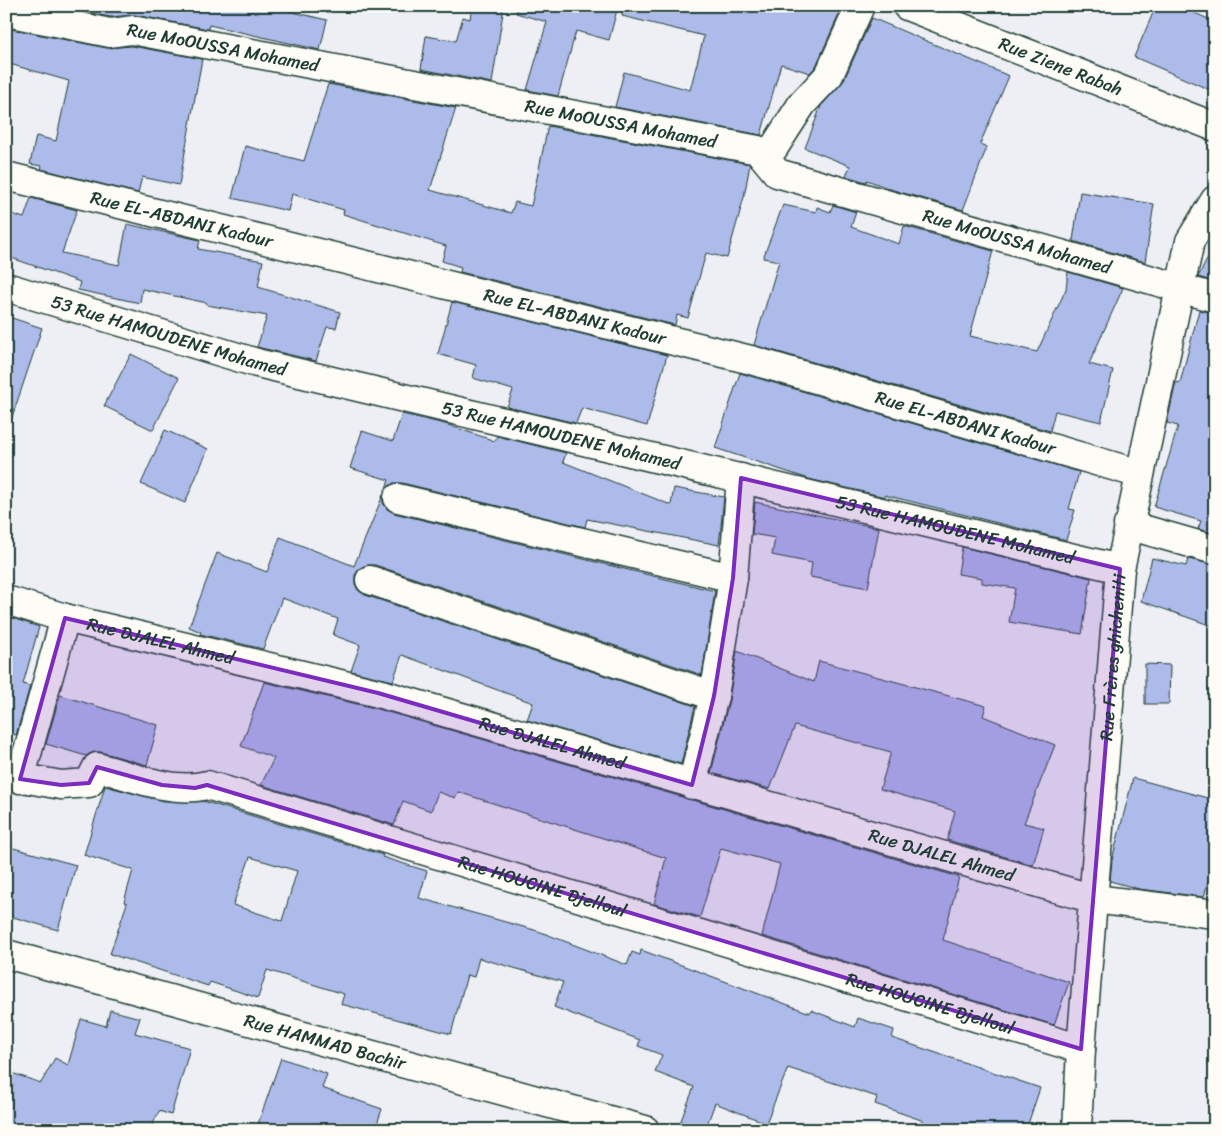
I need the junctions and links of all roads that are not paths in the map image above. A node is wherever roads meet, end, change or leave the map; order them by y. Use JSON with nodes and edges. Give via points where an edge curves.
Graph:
{"nodes":[{"id":1,"x":860,"y":6,"type":"edge"},
{"id":2,"x":907,"y":6,"type":"edge"},
{"id":3,"x":6,"y":12,"type":"edge"},
{"id":4,"x":1215,"y":127,"type":"edge"},
{"id":5,"x":773,"y":149,"type":"dead end"},
{"id":6,"x":6,"y":176,"type":"edge"},
{"id":7,"x":1215,"y":200,"type":"edge"},
{"id":8,"x":6,"y":287,"type":"edge"},
{"id":9,"x":1179,"y":287,"type":"junction"},
{"id":10,"x":1215,"y":298,"type":"edge"},
{"id":11,"x":1140,"y":474,"type":"junction"},
{"id":12,"x":741,"y":478,"type":"junction"},
{"id":13,"x":398,"y":498,"type":"dead end"},
{"id":14,"x":1128,"y":525,"type":"junction"},
{"id":15,"x":1215,"y":550,"type":"edge"},
{"id":16,"x":1120,"y":569,"type":"junction"},
{"id":17,"x":733,"y":578,"type":"junction"},
{"id":18,"x":370,"y":580,"type":"dead end"},
{"id":19,"x":6,"y":600,"type":"edge"},
{"id":20,"x":65,"y":618,"type":"junction"},
{"id":21,"x":714,"y":696,"type":"junction"},
{"id":22,"x":13,"y":777,"type":"edge"},
{"id":23,"x":692,"y":785,"type":"junction"},
{"id":24,"x":1094,"y":899,"type":"junction"},
{"id":25,"x":1215,"y":914,"type":"edge"},
{"id":26,"x":6,"y":954,"type":"edge"},
{"id":27,"x":1081,"y":1049,"type":"junction"},
{"id":28,"x":645,"y":1130,"type":"edge"},
{"id":29,"x":1077,"y":1130,"type":"edge"}],
"edges":[{"from":1,"to":5,"type":"street","via":[[829,75],[802,104]]},
{"from":2,"to":4,"type":"street","name":"Rue Ziene Rabah"},
{"from":3,"to":9,"type":"street","name":"Rue MoOUSSA Mohamed","via":[[110,32],[132,30],[758,150],[777,173]]},
{"from":6,"to":11,"type":"street","name":"Rue EL-ABDANI Kadour","via":[[751,360]]},
{"from":7,"to":9,"type":"street","name":"Rue Frères ghicheniti","via":[[1190,241]]},
{"from":8,"to":12,"type":"street","name":"53 Rue HAMOUDENE Mohamed","via":[[257,363]]},
{"from":9,"to":10,"type":"street","name":"Rue MoOUSSA Mohamed"},
{"from":9,"to":11,"type":"street","name":"Rue Frères ghicheniti"},
{"from":11,"to":14,"type":"street","name":"Rue Frères ghicheniti"},
{"from":12,"to":16,"type":"street","name":"53 Rue HAMOUDENE Mohamed"},
{"from":12,"to":17,"type":"street"},
{"from":13,"to":17,"type":"street"},
{"from":14,"to":15,"type":"street"},
{"from":14,"to":16,"type":"street","name":"Rue Frères ghicheniti"},
{"from":16,"to":24,"type":"street","name":"Rue Frères ghicheniti"},
{"from":17,"to":21,"type":"street"},
{"from":18,"to":21,"type":"street"},
{"from":19,"to":20,"type":"street","name":"Rue DJALEL Ahmed"},
{"from":20,"to":22,"type":"street"},
{"from":20,"to":23,"type":"street","name":"Rue DJALEL Ahmed","via":[[378,693]]},
{"from":21,"to":23,"type":"street"},
{"from":22,"to":27,"type":"street","name":"Rue HOUCINE Djelloul","via":[[61,784],[89,783],[97,767],[162,785],[194,788],[207,785]]},
{"from":23,"to":24,"type":"street","name":"Rue DJALEL Ahmed"},
{"from":24,"to":25,"type":"street","name":"Rue DJALEL Ahmed"},
{"from":24,"to":27,"type":"street","name":"Rue Frères ghicheniti"},
{"from":26,"to":28,"type":"street","name":"Rue HAMMAD Bachir"},
{"from":27,"to":29,"type":"street","name":"Rue Frères ghicheniti"}]}
